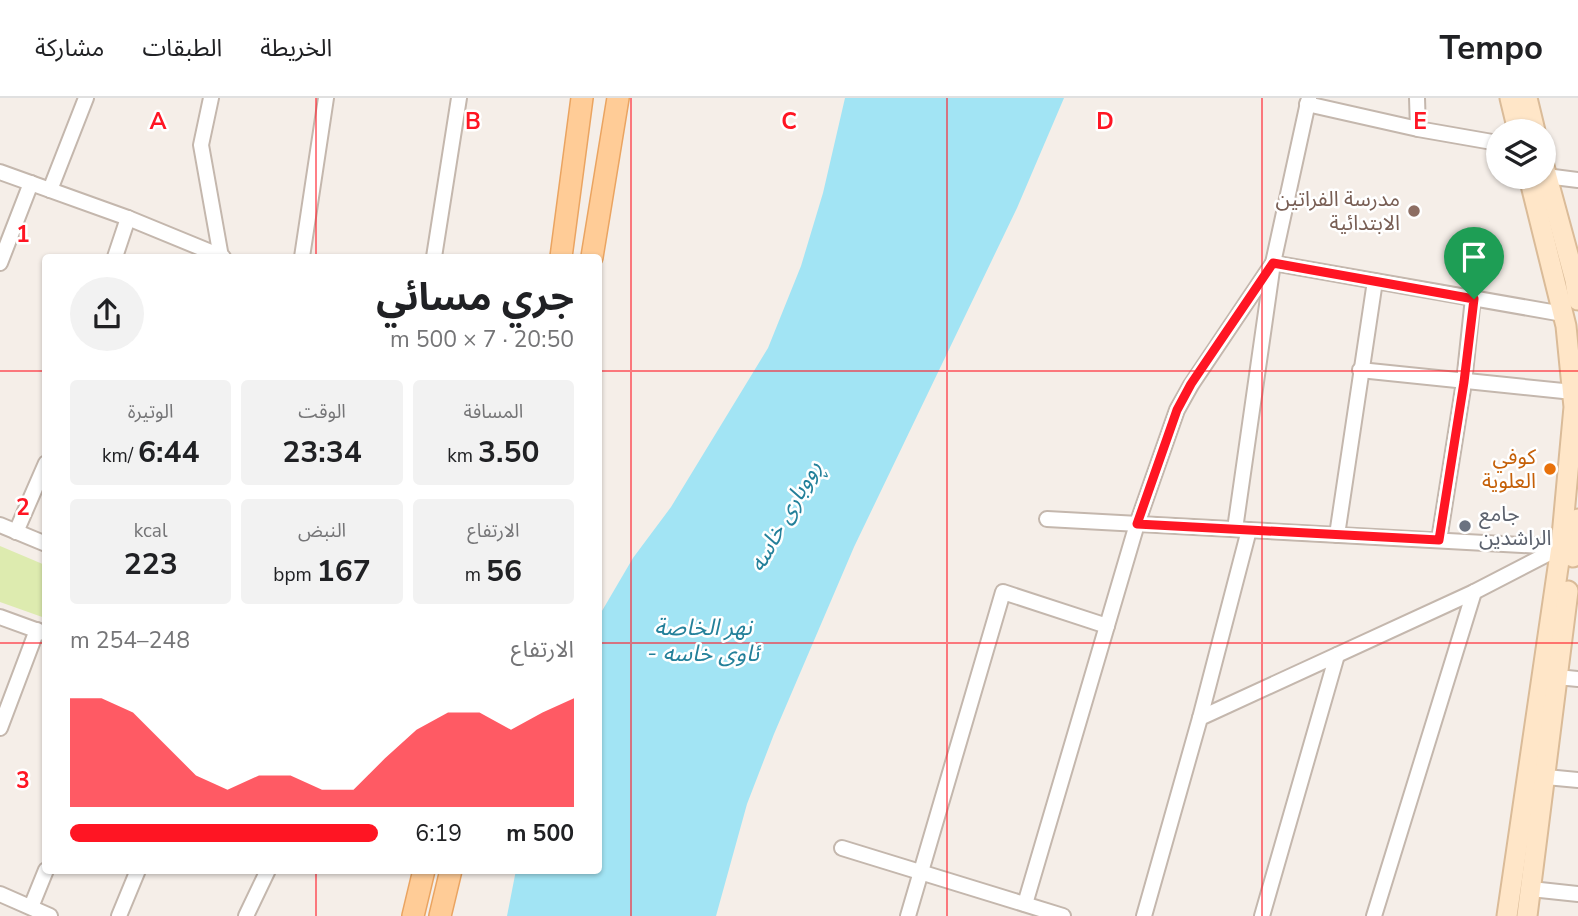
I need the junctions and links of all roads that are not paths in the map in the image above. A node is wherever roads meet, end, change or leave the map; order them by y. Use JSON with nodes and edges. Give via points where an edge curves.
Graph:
{"nodes":[{"id":1,"x":86,"y":98,"type":"edge"},
{"id":2,"x":211,"y":98,"type":"edge"},
{"id":3,"x":326,"y":98,"type":"edge"},
{"id":4,"x":459,"y":98,"type":"edge"},
{"id":5,"x":582,"y":98,"type":"edge"},
{"id":6,"x":618,"y":98,"type":"edge"},
{"id":7,"x":1418,"y":98,"type":"edge"},
{"id":8,"x":1510,"y":98,"type":"edge"},
{"id":9,"x":1527,"y":98,"type":"edge"},
{"id":10,"x":1308,"y":101,"type":"edge"},
{"id":11,"x":1515,"y":119,"type":"edge"},
{"id":12,"x":1532,"y":119,"type":"edge"},
{"id":13,"x":579,"y":121,"type":"junction"},
{"id":14,"x":613,"y":126,"type":"junction"},
{"id":15,"x":1418,"y":129,"type":"junction"},
{"id":16,"x":1486,"y":141,"type":"edge"},
{"id":17,"x":0,"y":172,"type":"edge"},
{"id":18,"x":1556,"y":176,"type":"edge"},
{"id":19,"x":571,"y":180,"type":"junction"},
{"id":20,"x":1578,"y":180,"type":"edge"},
{"id":21,"x":31,"y":183,"type":"junction"},
{"id":22,"x":604,"y":185,"type":"junction"},
{"id":23,"x":1543,"y":189,"type":"edge"},
{"id":24,"x":1545,"y":189,"type":"edge"},
{"id":25,"x":50,"y":190,"type":"junction"},
{"id":26,"x":128,"y":218,"type":"junction"},
{"id":27,"x":116,"y":254,"type":"edge"},
{"id":28,"x":215,"y":254,"type":"edge"},
{"id":29,"x":221,"y":254,"type":"edge"},
{"id":30,"x":302,"y":254,"type":"edge"},
{"id":31,"x":434,"y":254,"type":"edge"},
{"id":32,"x":561,"y":254,"type":"edge"},
{"id":33,"x":592,"y":254,"type":"edge"},
{"id":34,"x":0,"y":263,"type":"edge"},
{"id":35,"x":1273,"y":263,"type":"junction"},
{"id":36,"x":1576,"y":280,"type":"edge"},
{"id":37,"x":1375,"y":281,"type":"junction"},
{"id":38,"x":1474,"y":299,"type":"junction"},
{"id":39,"x":1578,"y":300,"type":"edge"},
{"id":40,"x":1563,"y":314,"type":"junction"},
{"id":41,"x":1360,"y":370,"type":"junction"},
{"id":42,"x":1464,"y":382,"type":"junction"},
{"id":43,"x":1573,"y":392,"type":"junction"},
{"id":44,"x":42,"y":472,"type":"edge"},
{"id":45,"x":1047,"y":519,"type":"dead end"},
{"id":46,"x":1578,"y":519,"type":"edge"},
{"id":47,"x":1137,"y":524,"type":"junction"},
{"id":48,"x":0,"y":525,"type":"edge"},
{"id":49,"x":1242,"y":530,"type":"junction"},
{"id":50,"x":16,"y":532,"type":"junction"},
{"id":51,"x":1337,"y":535,"type":"junction"},
{"id":52,"x":1439,"y":540,"type":"junction"},
{"id":53,"x":42,"y":542,"type":"edge"},
{"id":54,"x":1561,"y":547,"type":"junction"},
{"id":55,"x":1575,"y":564,"type":"edge"},
{"id":56,"x":1474,"y":592,"type":"junction"},
{"id":57,"x":0,"y":617,"type":"edge"},
{"id":58,"x":1107,"y":626,"type":"junction"},
{"id":59,"x":41,"y":632,"type":"edge"},
{"id":60,"x":1337,"y":655,"type":"junction"},
{"id":61,"x":1557,"y":677,"type":"junction"},
{"id":62,"x":1578,"y":679,"type":"edge"},
{"id":63,"x":1200,"y":718,"type":"junction"},
{"id":64,"x":0,"y":728,"type":"edge"},
{"id":65,"x":1546,"y":776,"type":"junction"},
{"id":66,"x":1578,"y":780,"type":"edge"},
{"id":67,"x":842,"y":848,"type":"dead end"},
{"id":68,"x":920,"y":872,"type":"junction"},
{"id":69,"x":44,"y":874,"type":"edge"},
{"id":70,"x":136,"y":874,"type":"edge"},
{"id":71,"x":266,"y":874,"type":"edge"},
{"id":72,"x":423,"y":874,"type":"edge"},
{"id":73,"x":450,"y":874,"type":"edge"},
{"id":74,"x":1531,"y":889,"type":"junction"},
{"id":75,"x":0,"y":894,"type":"edge"},
{"id":76,"x":1578,"y":894,"type":"edge"},
{"id":77,"x":1025,"y":904,"type":"junction"},
{"id":78,"x":31,"y":907,"type":"junction"},
{"id":79,"x":50,"y":916,"type":"edge"},
{"id":80,"x":119,"y":916,"type":"edge"},
{"id":81,"x":246,"y":916,"type":"edge"},
{"id":82,"x":413,"y":916,"type":"edge"},
{"id":83,"x":440,"y":916,"type":"edge"},
{"id":84,"x":908,"y":916,"type":"edge"},
{"id":85,"x":1063,"y":916,"type":"edge"},
{"id":86,"x":1144,"y":916,"type":"edge"},
{"id":87,"x":1262,"y":916,"type":"edge"},
{"id":88,"x":1374,"y":916,"type":"edge"},
{"id":89,"x":1507,"y":916,"type":"edge"},
{"id":90,"x":1528,"y":916,"type":"edge"}],
"edges":[{"from":1,"to":25,"type":"street"},
{"from":2,"to":29,"type":"street","via":[[201,145]]},
{"from":3,"to":30,"type":"street"},
{"from":4,"to":31,"type":"street"},
{"from":5,"to":13,"type":"main road"},
{"from":6,"to":14,"type":"main road"},
{"from":7,"to":15,"type":"street"},
{"from":8,"to":11,"type":"street"},
{"from":9,"to":12,"type":"street"},
{"from":10,"to":15,"type":"street"},
{"from":10,"to":35,"type":"street"},
{"from":13,"to":14,"type":"main road"},
{"from":13,"to":19,"type":"main road"},
{"from":14,"to":22,"type":"main road"},
{"from":15,"to":16,"type":"street"},
{"from":17,"to":21,"type":"street"},
{"from":18,"to":20,"type":"street"},
{"from":19,"to":22,"type":"main road"},
{"from":19,"to":32,"type":"main road"},
{"from":21,"to":25,"type":"street"},
{"from":21,"to":34,"type":"street"},
{"from":22,"to":33,"type":"main road"},
{"from":23,"to":40,"type":"street"},
{"from":24,"to":36,"type":"street"},
{"from":25,"to":26,"type":"street"},
{"from":26,"to":27,"type":"street"},
{"from":26,"to":28,"type":"street"},
{"from":35,"to":37,"type":"street"},
{"from":35,"to":47,"type":"street","via":[[1177,410]]},
{"from":35,"to":49,"type":"street"},
{"from":36,"to":39,"type":"street"},
{"from":37,"to":38,"type":"street"},
{"from":37,"to":41,"type":"street"},
{"from":38,"to":40,"type":"street"},
{"from":38,"to":42,"type":"street"},
{"from":40,"to":43,"type":"street"},
{"from":41,"to":42,"type":"street"},
{"from":41,"to":51,"type":"street"},
{"from":42,"to":43,"type":"street"},
{"from":42,"to":52,"type":"street"},
{"from":43,"to":54,"type":"street"},
{"from":44,"to":50,"type":"street"},
{"from":45,"to":47,"type":"street"},
{"from":46,"to":55,"type":"street"},
{"from":47,"to":49,"type":"street"},
{"from":47,"to":58,"type":"street"},
{"from":48,"to":50,"type":"street"},
{"from":49,"to":51,"type":"street"},
{"from":49,"to":63,"type":"street"},
{"from":50,"to":53,"type":"street"},
{"from":51,"to":52,"type":"street"},
{"from":52,"to":54,"type":"street"},
{"from":54,"to":56,"type":"street"},
{"from":54,"to":89,"type":"street"},
{"from":55,"to":61,"type":"street"},
{"from":56,"to":60,"type":"street"},
{"from":56,"to":88,"type":"street"},
{"from":57,"to":59,"type":"street"},
{"from":58,"to":68,"type":"street","via":[[1003,592]]},
{"from":58,"to":77,"type":"street"},
{"from":59,"to":64,"type":"street"},
{"from":60,"to":63,"type":"street"},
{"from":60,"to":87,"type":"street"},
{"from":61,"to":62,"type":"street"},
{"from":61,"to":65,"type":"street"},
{"from":63,"to":86,"type":"street"},
{"from":65,"to":66,"type":"street"},
{"from":65,"to":74,"type":"street"},
{"from":67,"to":68,"type":"street"},
{"from":68,"to":77,"type":"street"},
{"from":68,"to":84,"type":"street"},
{"from":69,"to":78,"type":"street"},
{"from":70,"to":80,"type":"street"},
{"from":71,"to":81,"type":"street"},
{"from":72,"to":82,"type":"main road"},
{"from":73,"to":83,"type":"main road"},
{"from":74,"to":76,"type":"street"},
{"from":74,"to":90,"type":"street"},
{"from":75,"to":78,"type":"street"},
{"from":77,"to":85,"type":"street"},
{"from":78,"to":79,"type":"street"}]}
